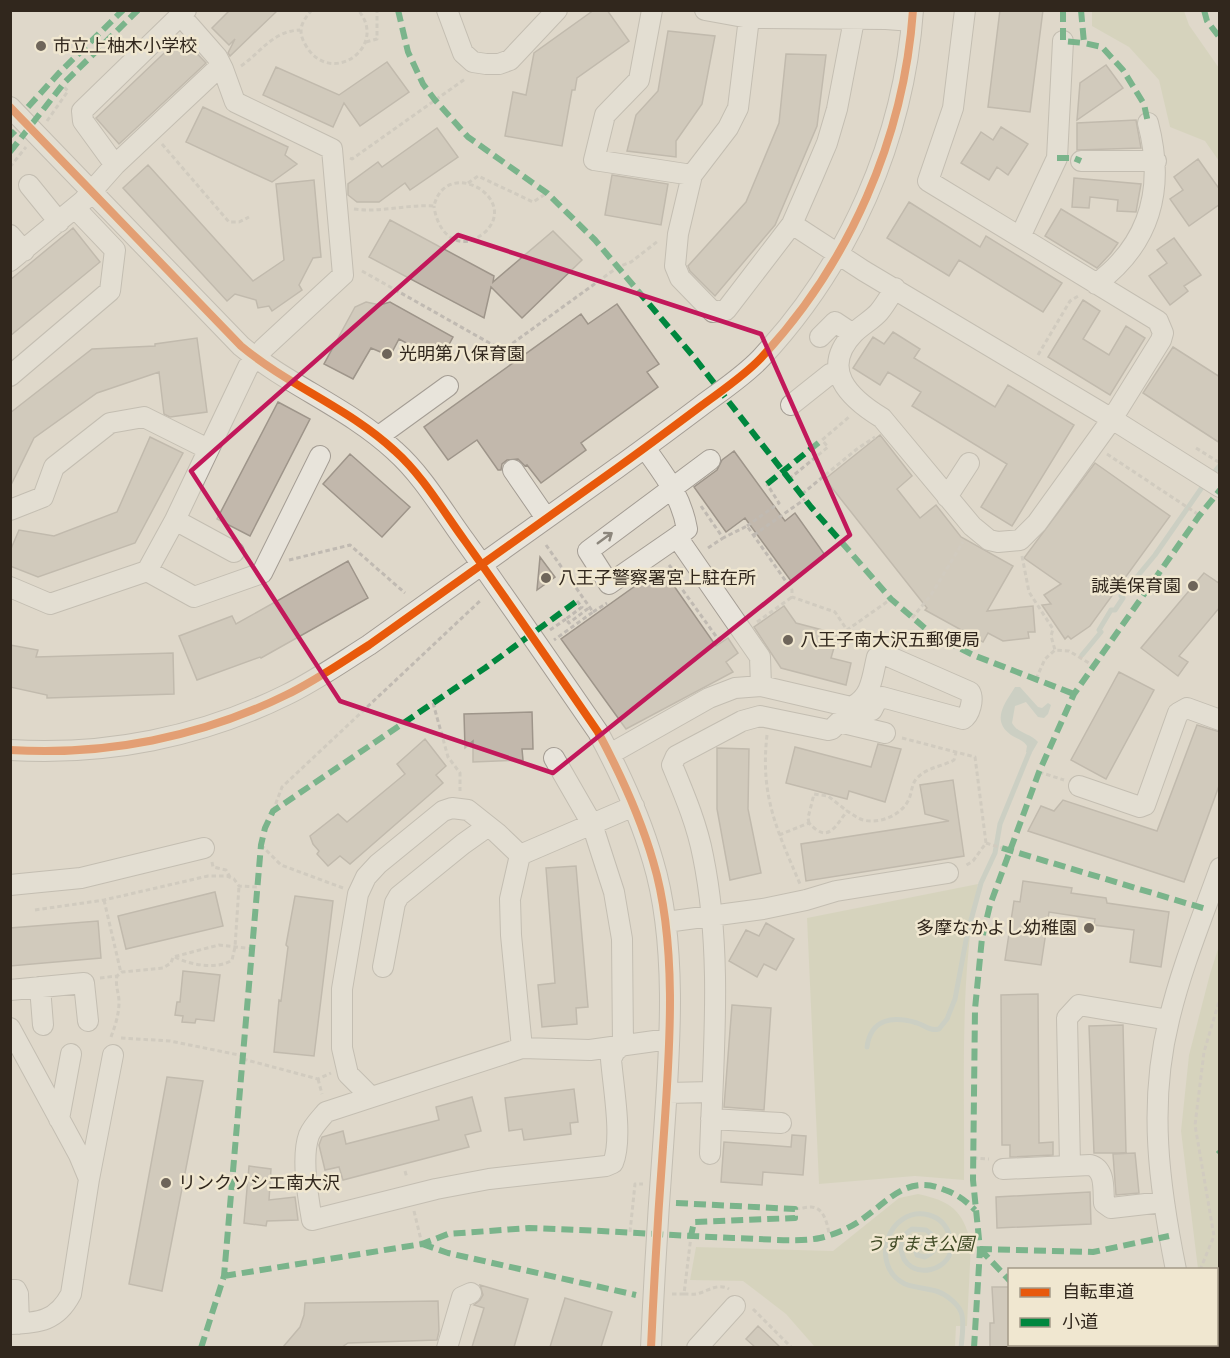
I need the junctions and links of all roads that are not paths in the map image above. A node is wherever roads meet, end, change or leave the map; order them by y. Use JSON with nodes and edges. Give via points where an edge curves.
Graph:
{"nodes":[{"id":1,"x":447,"y":10,"type":"edge"},
{"id":2,"x":557,"y":10,"type":"edge"},
{"id":3,"x":651,"y":10,"type":"edge"},
{"id":4,"x":705,"y":10,"type":"edge"},
{"id":5,"x":965,"y":10,"type":"edge"},
{"id":6,"x":854,"y":15,"type":"edge"},
{"id":7,"x":912,"y":16,"type":"edge"},
{"id":8,"x":187,"y":17,"type":"edge"},
{"id":9,"x":749,"y":18,"type":"junction"},
{"id":10,"x":1063,"y":41,"type":"dead end"},
{"id":11,"x":223,"y":69,"type":"junction"},
{"id":12,"x":12,"y":112,"type":"edge"},
{"id":13,"x":1148,"y":123,"type":"dead end"},
{"id":14,"x":1081,"y":161,"type":"dead end"},
{"id":15,"x":1156,"y":161,"type":"junction"},
{"id":16,"x":115,"y":165,"type":"junction"},
{"id":17,"x":692,"y":175,"type":"junction"},
{"id":18,"x":29,"y":184,"type":"dead end"},
{"id":19,"x":92,"y":192,"type":"junction"},
{"id":20,"x":75,"y":208,"type":"junction"},
{"id":21,"x":59,"y":222,"type":"junction"},
{"id":22,"x":792,"y":224,"type":"junction"},
{"id":23,"x":10,"y":235,"type":"edge"},
{"id":24,"x":1020,"y":237,"type":"junction"},
{"id":25,"x":837,"y":254,"type":"junction"},
{"id":26,"x":17,"y":256,"type":"edge"},
{"id":27,"x":1092,"y":287,"type":"junction"},
{"id":28,"x":895,"y":288,"type":"junction"},
{"id":29,"x":853,"y":334,"type":"junction"},
{"id":30,"x":820,"y":337,"type":"dead end"},
{"id":31,"x":256,"y":358,"type":"junction"},
{"id":32,"x":839,"y":372,"type":"junction"},
{"id":33,"x":10,"y":376,"type":"edge"},
{"id":34,"x":448,"y":386,"type":"dead end"},
{"id":35,"x":791,"y":405,"type":"dead end"},
{"id":36,"x":1112,"y":419,"type":"junction"},
{"id":37,"x":379,"y":436,"type":"junction"},
{"id":38,"x":645,"y":448,"type":"junction"},
{"id":39,"x":208,"y":449,"type":"junction"},
{"id":40,"x":320,"y":456,"type":"dead end"},
{"id":41,"x":710,"y":460,"type":"dead end"},
{"id":42,"x":969,"y":464,"type":"dead end"},
{"id":43,"x":513,"y":470,"type":"dead end"},
{"id":44,"x":1220,"y":487,"type":"edge"},
{"id":45,"x":673,"y":488,"type":"junction"},
{"id":46,"x":948,"y":497,"type":"junction"},
{"id":47,"x":10,"y":510,"type":"edge"},
{"id":48,"x":546,"y":518,"type":"junction"},
{"id":49,"x":175,"y":520,"type":"junction"},
{"id":50,"x":676,"y":537,"type":"junction"},
{"id":51,"x":234,"y":552,"type":"dead end"},
{"id":52,"x":482,"y":564,"type":"junction"},
{"id":53,"x":147,"y":571,"type":"junction"},
{"id":54,"x":10,"y":586,"type":"edge"},
{"id":55,"x":761,"y":686,"type":"junction"},
{"id":56,"x":844,"y":711,"type":"junction"},
{"id":57,"x":1220,"y":720,"type":"edge"},
{"id":58,"x":885,"y":733,"type":"road end"},
{"id":59,"x":10,"y":750,"type":"edge"},
{"id":60,"x":610,"y":754,"type":"junction"},
{"id":61,"x":554,"y":758,"type":"dead end"},
{"id":62,"x":1079,"y":786,"type":"road end"},
{"id":63,"x":634,"y":806,"type":"junction"},
{"id":64,"x":592,"y":824,"type":"junction"},
{"id":65,"x":488,"y":827,"type":"junction"},
{"id":66,"x":204,"y":848,"type":"dead end"},
{"id":67,"x":520,"y":855,"type":"junction"},
{"id":68,"x":1220,"y":868,"type":"edge"},
{"id":69,"x":948,"y":873,"type":"road end"},
{"id":70,"x":10,"y":885,"type":"edge"},
{"id":71,"x":713,"y":917,"type":"junction"},
{"id":72,"x":666,"y":922,"type":"junction"},
{"id":73,"x":384,"y":967,"type":"dead end"},
{"id":74,"x":40,"y":987,"type":"junction"},
{"id":75,"x":10,"y":990,"type":"edge"},
{"id":76,"x":1169,"y":1020,"type":"junction"},
{"id":77,"x":88,"y":1021,"type":"dead end"},
{"id":78,"x":43,"y":1025,"type":"dead end"},
{"id":79,"x":10,"y":1028,"type":"edge"},
{"id":80,"x":669,"y":1039,"type":"junction"},
{"id":81,"x":623,"y":1045,"type":"junction"},
{"id":82,"x":522,"y":1048,"type":"junction"},
{"id":83,"x":71,"y":1054,"type":"dead end"},
{"id":84,"x":113,"y":1055,"type":"dead end"},
{"id":85,"x":712,"y":1092,"type":"junction"},
{"id":86,"x":667,"y":1093,"type":"junction"},
{"id":87,"x":371,"y":1097,"type":"junction"},
{"id":88,"x":59,"y":1119,"type":"junction"},
{"id":89,"x":711,"y":1119,"type":"junction"},
{"id":90,"x":781,"y":1123,"type":"dead end"},
{"id":91,"x":710,"y":1154,"type":"dead end"},
{"id":92,"x":1070,"y":1165,"type":"junction"},
{"id":93,"x":1003,"y":1169,"type":"dead end"},
{"id":94,"x":89,"y":1179,"type":"junction"},
{"id":95,"x":1162,"y":1202,"type":"junction"},
{"id":96,"x":1176,"y":1268,"type":"edge"},
{"id":97,"x":10,"y":1290,"type":"edge"},
{"id":98,"x":471,"y":1293,"type":"dead end"},
{"id":99,"x":739,"y":1301,"type":"road end"},
{"id":100,"x":15,"y":1324,"type":"edge"},
{"id":101,"x":447,"y":1347,"type":"edge"},
{"id":102,"x":651,"y":1347,"type":"edge"},
{"id":103,"x":697,"y":1347,"type":"edge"}],
"edges":[{"from":1,"to":2,"type":"street","via":[[467,58],[499,64],[510,60]]},
{"from":3,"to":17,"type":"street","via":[[639,80],[605,115],[594,160]]},
{"from":4,"to":9,"type":"street"},
{"from":5,"to":24,"type":"street","via":[[952,108],[928,181]]},
{"from":6,"to":7,"type":"street","via":[[886,19]]},
{"from":6,"to":9,"type":"street"},
{"from":6,"to":22,"type":"street","via":[[827,143]]},
{"from":7,"to":25,"type":"street","via":[[906,69],[893,124],[870,191]]},
{"from":8,"to":11,"type":"street"},
{"from":8,"to":16,"type":"street","via":[[82,111],[83,121]]},
{"from":9,"to":17,"type":"street","via":[[738,108],[728,128]]},
{"from":10,"to":24,"type":"street","via":[[1057,158]]},
{"from":11,"to":16,"type":"street","via":[[214,72]]},
{"from":11,"to":31,"type":"street","via":[[235,102],[332,149],[343,275]]},
{"from":12,"to":19,"type":"street"},
{"from":13,"to":15,"type":"street"},
{"from":14,"to":15,"type":"street"},
{"from":15,"to":27,"type":"street","via":[[1154,199],[1139,235],[1116,267]]},
{"from":16,"to":19,"type":"street"},
{"from":17,"to":22,"type":"street","via":[[675,266],[680,278],[714,312],[726,310]]},
{"from":18,"to":21,"type":"street"},
{"from":19,"to":20,"type":"street"},
{"from":19,"to":31,"type":"street"},
{"from":20,"to":21,"type":"street"},
{"from":20,"to":33,"type":"street","via":[[115,250],[110,291]]},
{"from":21,"to":26,"type":"street"},
{"from":22,"to":25,"type":"street"},
{"from":23,"to":26,"type":"street"},
{"from":24,"to":27,"type":"street"},
{"from":25,"to":28,"type":"street"},
{"from":25,"to":38,"type":"street","via":[[791,324],[759,360]]},
{"from":27,"to":36,"type":"street","via":[[1158,321],[1163,333]]},
{"from":28,"to":29,"type":"street","via":[[879,312]]},
{"from":28,"to":36,"type":"street"},
{"from":29,"to":30,"type":"street","via":[[835,322]]},
{"from":29,"to":32,"type":"street","via":[[842,350]]},
{"from":31,"to":37,"type":"street"},
{"from":31,"to":39,"type":"street"},
{"from":32,"to":35,"type":"street","via":[[830,374]]},
{"from":32,"to":46,"type":"street","via":[[848,392],[862,407],[882,418]]},
{"from":34,"to":37,"type":"street"},
{"from":36,"to":44,"type":"street"},
{"from":36,"to":46,"type":"street","via":[[1037,523],[1020,540],[989,540]]},
{"from":37,"to":52,"type":"street","via":[[417,475]]},
{"from":38,"to":45,"type":"street"},
{"from":38,"to":48,"type":"street"},
{"from":39,"to":47,"type":"street","via":[[144,417],[110,423],[54,467],[43,497]]},
{"from":39,"to":49,"type":"street"},
{"from":40,"to":53,"type":"street","via":[[262,573],[194,597]]},
{"from":41,"to":45,"type":"street"},
{"from":42,"to":46,"type":"street"},
{"from":43,"to":48,"type":"street"},
{"from":45,"to":50,"type":"street","via":[[687,529]]},
{"from":50,"to":45,"type":"street","one_way":true,"via":[[609,584],[588,551]]},
{"from":48,"to":52,"type":"street"},
{"from":49,"to":51,"type":"street"},
{"from":49,"to":53,"type":"street"},
{"from":50,"to":55,"type":"street","via":[[760,657]]},
{"from":52,"to":59,"type":"street","via":[[330,670],[237,716],[166,738],[102,749]]},
{"from":52,"to":60,"type":"street"},
{"from":53,"to":54,"type":"street","via":[[50,604]]},
{"from":55,"to":56,"type":"street"},
{"from":55,"to":60,"type":"street","via":[[735,687],[709,698]]},
{"from":56,"to":56,"type":"street","via":[[867,696],[881,653],[970,692],[972,698],[963,719],[882,697],[872,710]]},
{"from":56,"to":58,"type":"street"},
{"from":56,"to":71,"type":"street","via":[[828,730],[760,716],[742,721],[676,756],[672,765],[703,855]]},
{"from":57,"to":62,"type":"street","via":[[1187,708],[1178,713],[1145,805],[1140,807]]},
{"from":60,"to":63,"type":"street"},
{"from":61,"to":64,"type":"street"},
{"from":63,"to":64,"type":"street"},
{"from":63,"to":72,"type":"street","via":[[654,863]]},
{"from":64,"to":67,"type":"street"},
{"from":64,"to":81,"type":"street","via":[[619,916]]},
{"from":65,"to":67,"type":"street"},
{"from":65,"to":73,"type":"street","via":[[399,896]]},
{"from":65,"to":87,"type":"street","via":[[468,810],[443,811],[378,864],[358,894],[342,989],[342,1048],[348,1074]]},
{"from":66,"to":70,"type":"street","via":[[81,878]]},
{"from":67,"to":82,"type":"street","via":[[510,899]]},
{"from":68,"to":76,"type":"street"},
{"from":69,"to":71,"type":"street"},
{"from":71,"to":72,"type":"street"},
{"from":71,"to":85,"type":"street"},
{"from":72,"to":80,"type":"street"},
{"from":74,"to":75,"type":"street"},
{"from":74,"to":77,"type":"street","via":[[84,983]]},
{"from":74,"to":78,"type":"street"},
{"from":76,"to":92,"type":"street","via":[[1079,1005],[1067,1018]]},
{"from":76,"to":95,"type":"street","via":[[1157,1099]]},
{"from":79,"to":88,"type":"street"},
{"from":80,"to":81,"type":"street"},
{"from":80,"to":86,"type":"street"},
{"from":81,"to":82,"type":"street","via":[[590,1050]]},
{"from":81,"to":87,"type":"street","via":[[610,1059],[616,1155],[606,1166],[489,1179],[312,1220],[305,1169],[308,1137],[326,1112]]},
{"from":82,"to":87,"type":"street"},
{"from":83,"to":88,"type":"street"},
{"from":84,"to":94,"type":"street"},
{"from":85,"to":86,"type":"street"},
{"from":85,"to":89,"type":"street"},
{"from":86,"to":102,"type":"street","via":[[658,1217],[662,1291]]},
{"from":88,"to":94,"type":"street"},
{"from":89,"to":90,"type":"street"},
{"from":89,"to":91,"type":"street"},
{"from":92,"to":93,"type":"street"},
{"from":92,"to":95,"type":"street","via":[[1090,1165],[1099,1170],[1104,1203],[1111,1208]]},
{"from":94,"to":100,"type":"street","via":[[71,1294],[63,1309],[47,1319]]},
{"from":95,"to":96,"type":"street"},
{"from":97,"to":100,"type":"street","via":[[18,1294]]},
{"from":98,"to":101,"type":"street","via":[[462,1297]]},
{"from":99,"to":103,"type":"street"}]}
